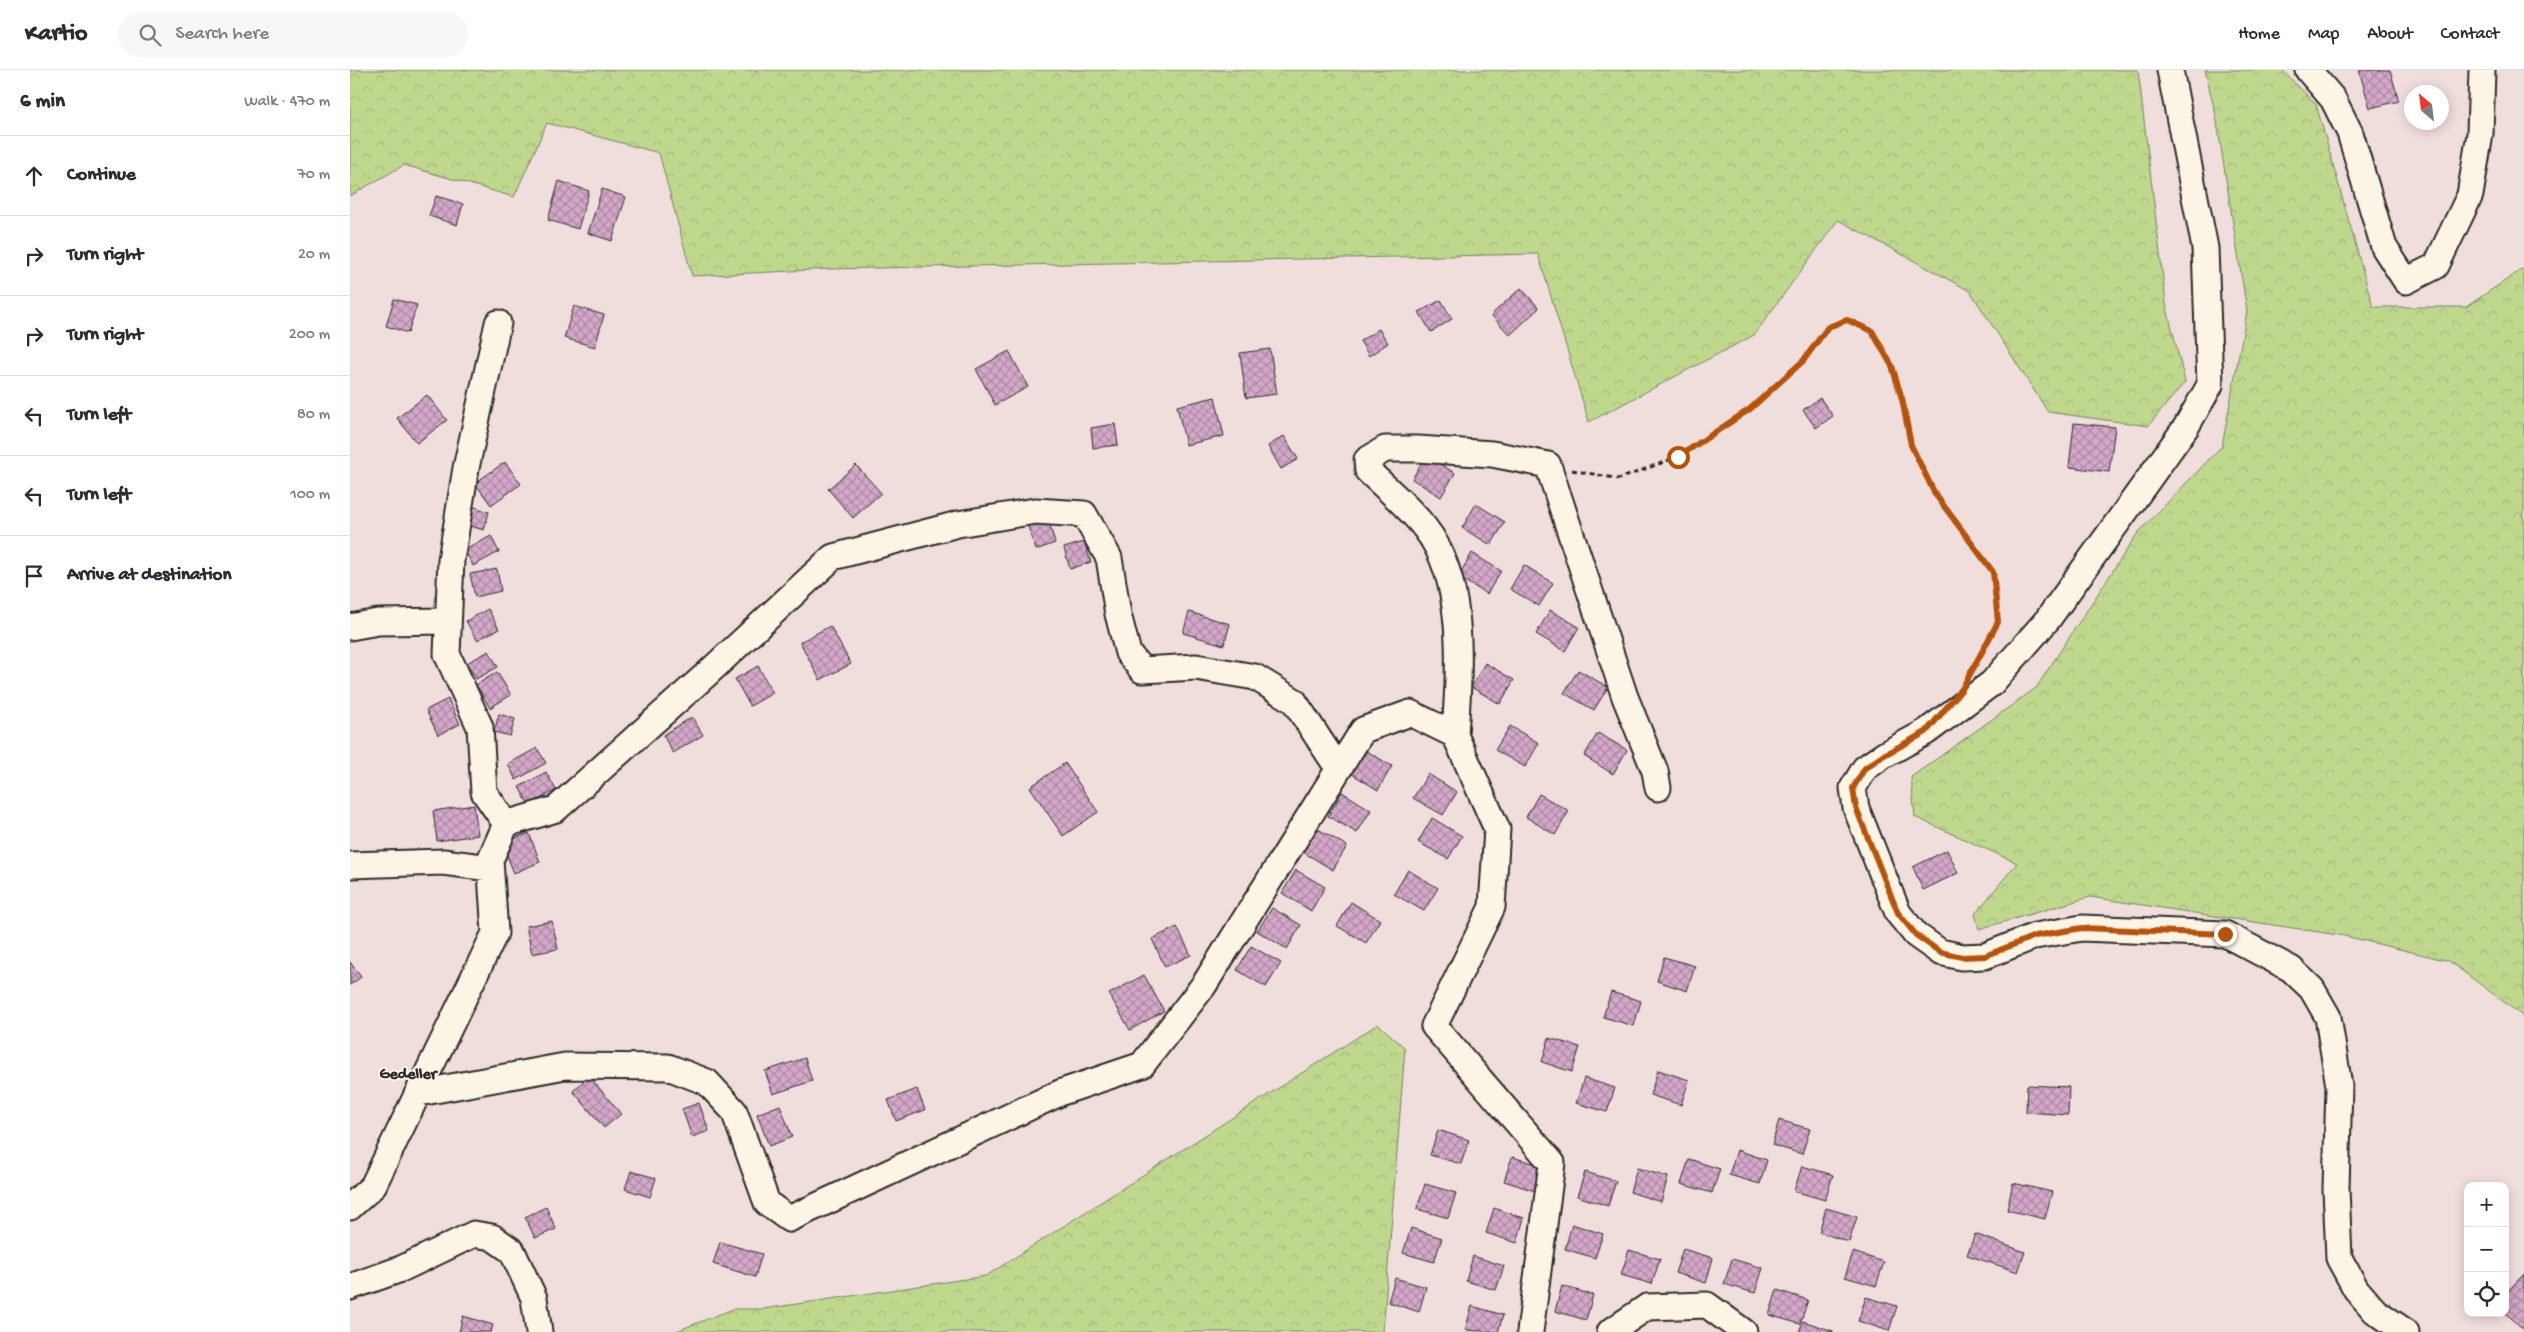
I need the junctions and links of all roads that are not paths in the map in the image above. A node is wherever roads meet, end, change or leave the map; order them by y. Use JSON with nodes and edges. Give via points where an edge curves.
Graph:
{"nodes":[{"id":1,"x":2170,"y":70,"type":"edge"},
{"id":2,"x":2308,"y":70,"type":"edge"},
{"id":3,"x":2482,"y":70,"type":"edge"},
{"id":4,"x":498,"y":323,"type":"dead end"},
{"id":5,"x":448,"y":621,"type":"junction"},
{"id":6,"x":350,"y":627,"type":"edge"},
{"id":7,"x":1455,"y":735,"type":"junction"},
{"id":8,"x":1338,"y":768,"type":"junction"},
{"id":9,"x":1658,"y":788,"type":"dead end"},
{"id":10,"x":506,"y":824,"type":"junction"},
{"id":11,"x":350,"y":865,"type":"edge"},
{"id":12,"x":490,"y":868,"type":"junction"},
{"id":13,"x":419,"y":1093,"type":"junction"},
{"id":14,"x":350,"y":1207,"type":"edge"},
{"id":15,"x":350,"y":1287,"type":"edge"},
{"id":16,"x":539,"y":1332,"type":"edge"},
{"id":17,"x":1530,"y":1332,"type":"edge"},
{"id":18,"x":1610,"y":1332,"type":"edge"},
{"id":19,"x":1744,"y":1332,"type":"edge"},
{"id":20,"x":2406,"y":1332,"type":"edge"}],
"edges":[{"from":1,"to":20,"type":"street","via":[[2205,248],[2210,385],[2186,427],[2048,618],[1992,683],[1926,732],[1865,768],[1853,788],[1856,808],[1898,913],[1916,935],[1940,952],[1962,957],[1985,956],[2035,936],[2082,928],[2225,934],[2291,969],[2305,982],[2328,1017],[2338,1086],[2336,1188],[2339,1258],[2356,1289],[2375,1311]]},
{"from":2,"to":3,"type":"street","via":[[2333,99],[2350,133],[2384,247],[2406,281],[2436,266],[2470,196],[2480,134]]},
{"from":4,"to":5,"type":"street","via":[[466,468],[452,551]]},
{"from":5,"to":6,"type":"street","via":[[378,622]]},
{"from":5,"to":10,"type":"street","via":[[446,654],[480,727],[484,792]]},
{"from":7,"to":8,"type":"street","via":[[1410,713],[1363,730]]},
{"from":7,"to":9,"type":"street","via":[[1457,623],[1446,565],[1426,528],[1368,471],[1367,460],[1386,449],[1492,454],[1548,465],[1625,698],[1655,771]]},
{"from":7,"to":17,"type":"street","via":[[1497,829],[1492,907],[1434,1026],[1552,1163]]},
{"from":8,"to":10,"type":"street","via":[[1294,700],[1255,677],[1196,667],[1142,670],[1128,653],[1109,558],[1084,514],[1035,511],[958,524],[833,557],[556,809]]},
{"from":8,"to":13,"type":"street","via":[[1204,985],[1142,1064],[1062,1092],[789,1219],[767,1202],[734,1111],[707,1082],[668,1067],[565,1066]]},
{"from":10,"to":12,"type":"street","via":[[490,860]]},
{"from":11,"to":12,"type":"street","via":[[443,862]]},
{"from":12,"to":13,"type":"street","via":[[495,934]]},
{"from":13,"to":14,"type":"street","via":[[373,1186]]},
{"from":15,"to":16,"type":"street","via":[[401,1269],[474,1234],[492,1237],[512,1251],[534,1298]]},
{"from":18,"to":19,"type":"street","via":[[1647,1307],[1707,1305]]}]}
